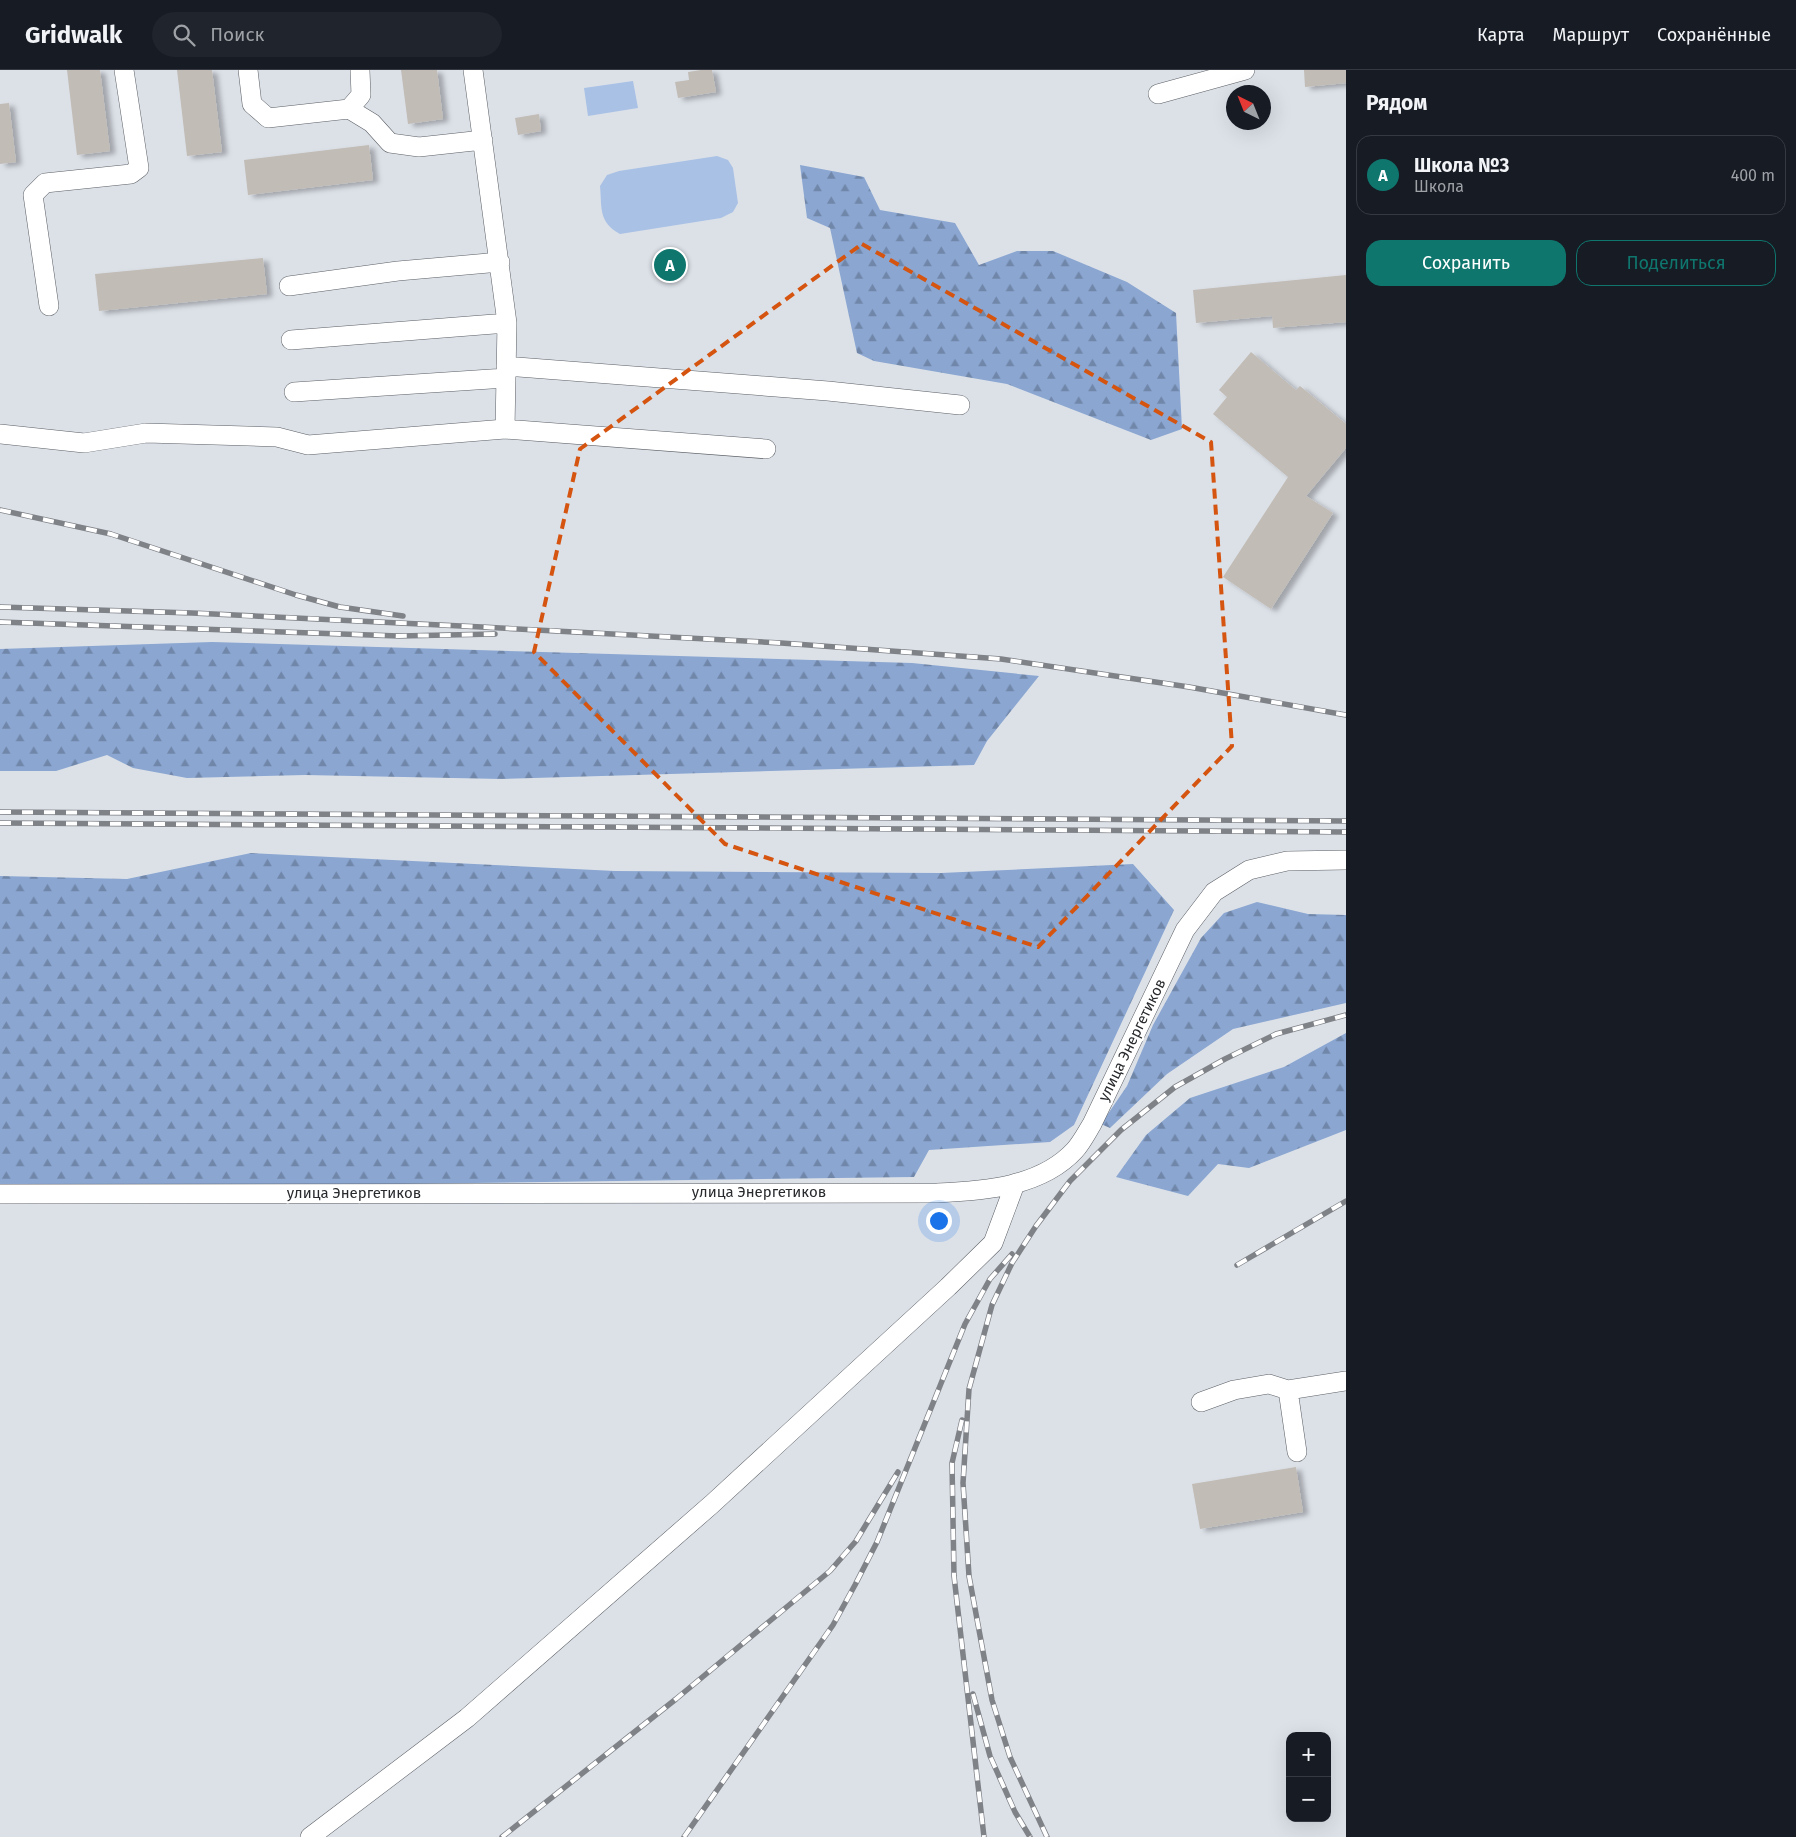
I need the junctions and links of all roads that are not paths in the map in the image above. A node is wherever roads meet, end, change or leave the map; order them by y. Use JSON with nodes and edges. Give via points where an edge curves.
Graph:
{"nodes":[{"id":1,"x":124,"y":70,"type":"edge"},
{"id":2,"x":248,"y":70,"type":"edge"},
{"id":3,"x":360,"y":70,"type":"edge"},
{"id":4,"x":474,"y":70,"type":"edge"},
{"id":5,"x":1245,"y":70,"type":"edge"},
{"id":6,"x":1158,"y":94,"type":"dead end"},
{"id":7,"x":349,"y":109,"type":"junction"},
{"id":8,"x":483,"y":140,"type":"junction"},
{"id":9,"x":500,"y":262,"type":"junction"},
{"id":10,"x":289,"y":286,"type":"dead end"},
{"id":11,"x":49,"y":306,"type":"dead end"},
{"id":12,"x":507,"y":322,"type":"junction"},
{"id":13,"x":291,"y":340,"type":"dead end"},
{"id":14,"x":506,"y":372,"type":"junction"},
{"id":15,"x":294,"y":392,"type":"dead end"},
{"id":16,"x":960,"y":405,"type":"dead end"},
{"id":17,"x":505,"y":429,"type":"junction"},
{"id":18,"x":0,"y":434,"type":"edge"},
{"id":19,"x":766,"y":449,"type":"dead end"},
{"id":20,"x":1346,"y":860,"type":"edge"},
{"id":21,"x":1015,"y":1184,"type":"junction"},
{"id":22,"x":0,"y":1194,"type":"edge"},
{"id":23,"x":1346,"y":1382,"type":"edge"},
{"id":24,"x":1288,"y":1390,"type":"junction"},
{"id":25,"x":1202,"y":1402,"type":"dead end"},
{"id":26,"x":1296,"y":1452,"type":"dead end"},
{"id":27,"x":310,"y":1837,"type":"edge"}],
"edges":[{"from":1,"to":11,"type":"street","via":[[139,168],[131,174],[45,183],[33,195]]},
{"from":2,"to":7,"type":"street","via":[[252,104],[268,118]]},
{"from":3,"to":7,"type":"street","via":[[361,95]]},
{"from":4,"to":8,"type":"street"},
{"from":5,"to":6,"type":"street"},
{"from":7,"to":8,"type":"street","via":[[372,123],[390,142],[419,147]]},
{"from":8,"to":9,"type":"street"},
{"from":9,"to":10,"type":"street","via":[[398,271]]},
{"from":9,"to":12,"type":"street"},
{"from":12,"to":13,"type":"street"},
{"from":12,"to":14,"type":"street"},
{"from":14,"to":15,"type":"street"},
{"from":14,"to":16,"type":"street","via":[[828,391]]},
{"from":14,"to":17,"type":"street"},
{"from":17,"to":18,"type":"street","via":[[308,445],[277,437],[146,433],[84,443]]},
{"from":17,"to":19,"type":"street"},
{"from":20,"to":21,"type":"street","name":"улица Энергетиков","via":[[1287,861],[1249,870],[1214,892],[1185,930],[1092,1124],[1076,1149],[1059,1164]]},
{"from":21,"to":22,"type":"street","name":"улица Энергетиков","via":[[976,1192],[937,1193]]},
{"from":21,"to":27,"type":"street","via":[[993,1243],[948,1287],[712,1504],[467,1718]]},
{"from":23,"to":24,"type":"street"},
{"from":24,"to":25,"type":"street","via":[[1269,1384],[1234,1390]]},
{"from":24,"to":26,"type":"street"}]}
